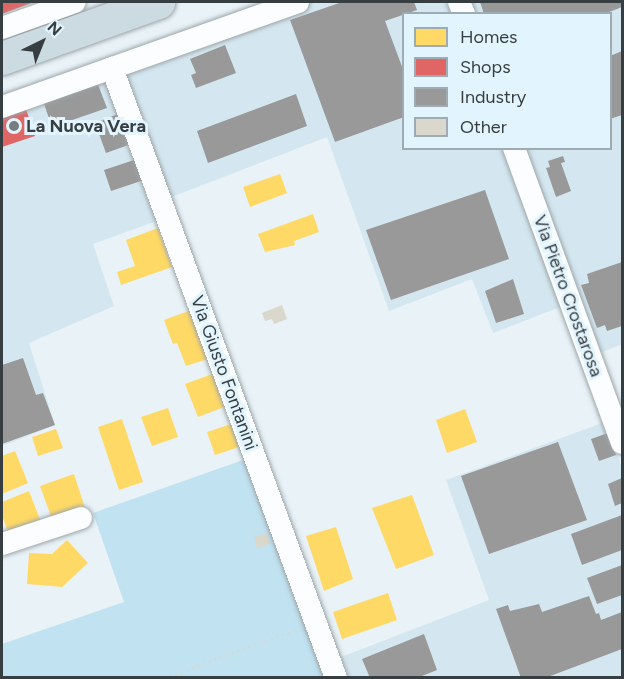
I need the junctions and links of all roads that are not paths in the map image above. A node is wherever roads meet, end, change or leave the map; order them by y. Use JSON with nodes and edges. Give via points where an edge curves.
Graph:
{"nodes":[{"id":1,"x":75,"y":2,"type":"edge"},
{"id":2,"x":158,"y":2,"type":"edge"},
{"id":3,"x":298,"y":2,"type":"edge"},
{"id":4,"x":2,"y":28,"type":"edge"},
{"id":5,"x":2,"y":58,"type":"edge"},
{"id":6,"x":112,"y":68,"type":"junction"},
{"id":7,"x":2,"y":107,"type":"edge"},
{"id":8,"x":515,"y":150,"type":"edge"},
{"id":9,"x":622,"y":443,"type":"edge"},
{"id":10,"x":81,"y":518,"type":"dead end"},
{"id":11,"x":2,"y":544,"type":"edge"},
{"id":12,"x":336,"y":678,"type":"edge"}],
"edges":[{"from":1,"to":4,"type":"street"},
{"from":2,"to":5,"type":"highway"},
{"from":3,"to":6,"type":"street"},
{"from":6,"to":7,"type":"street"},
{"from":6,"to":12,"type":"street","name":"Via Giusto Fontanini"},
{"from":8,"to":9,"type":"street","name":"Via Pietro Crostarosa"},
{"from":10,"to":11,"type":"street"}]}
